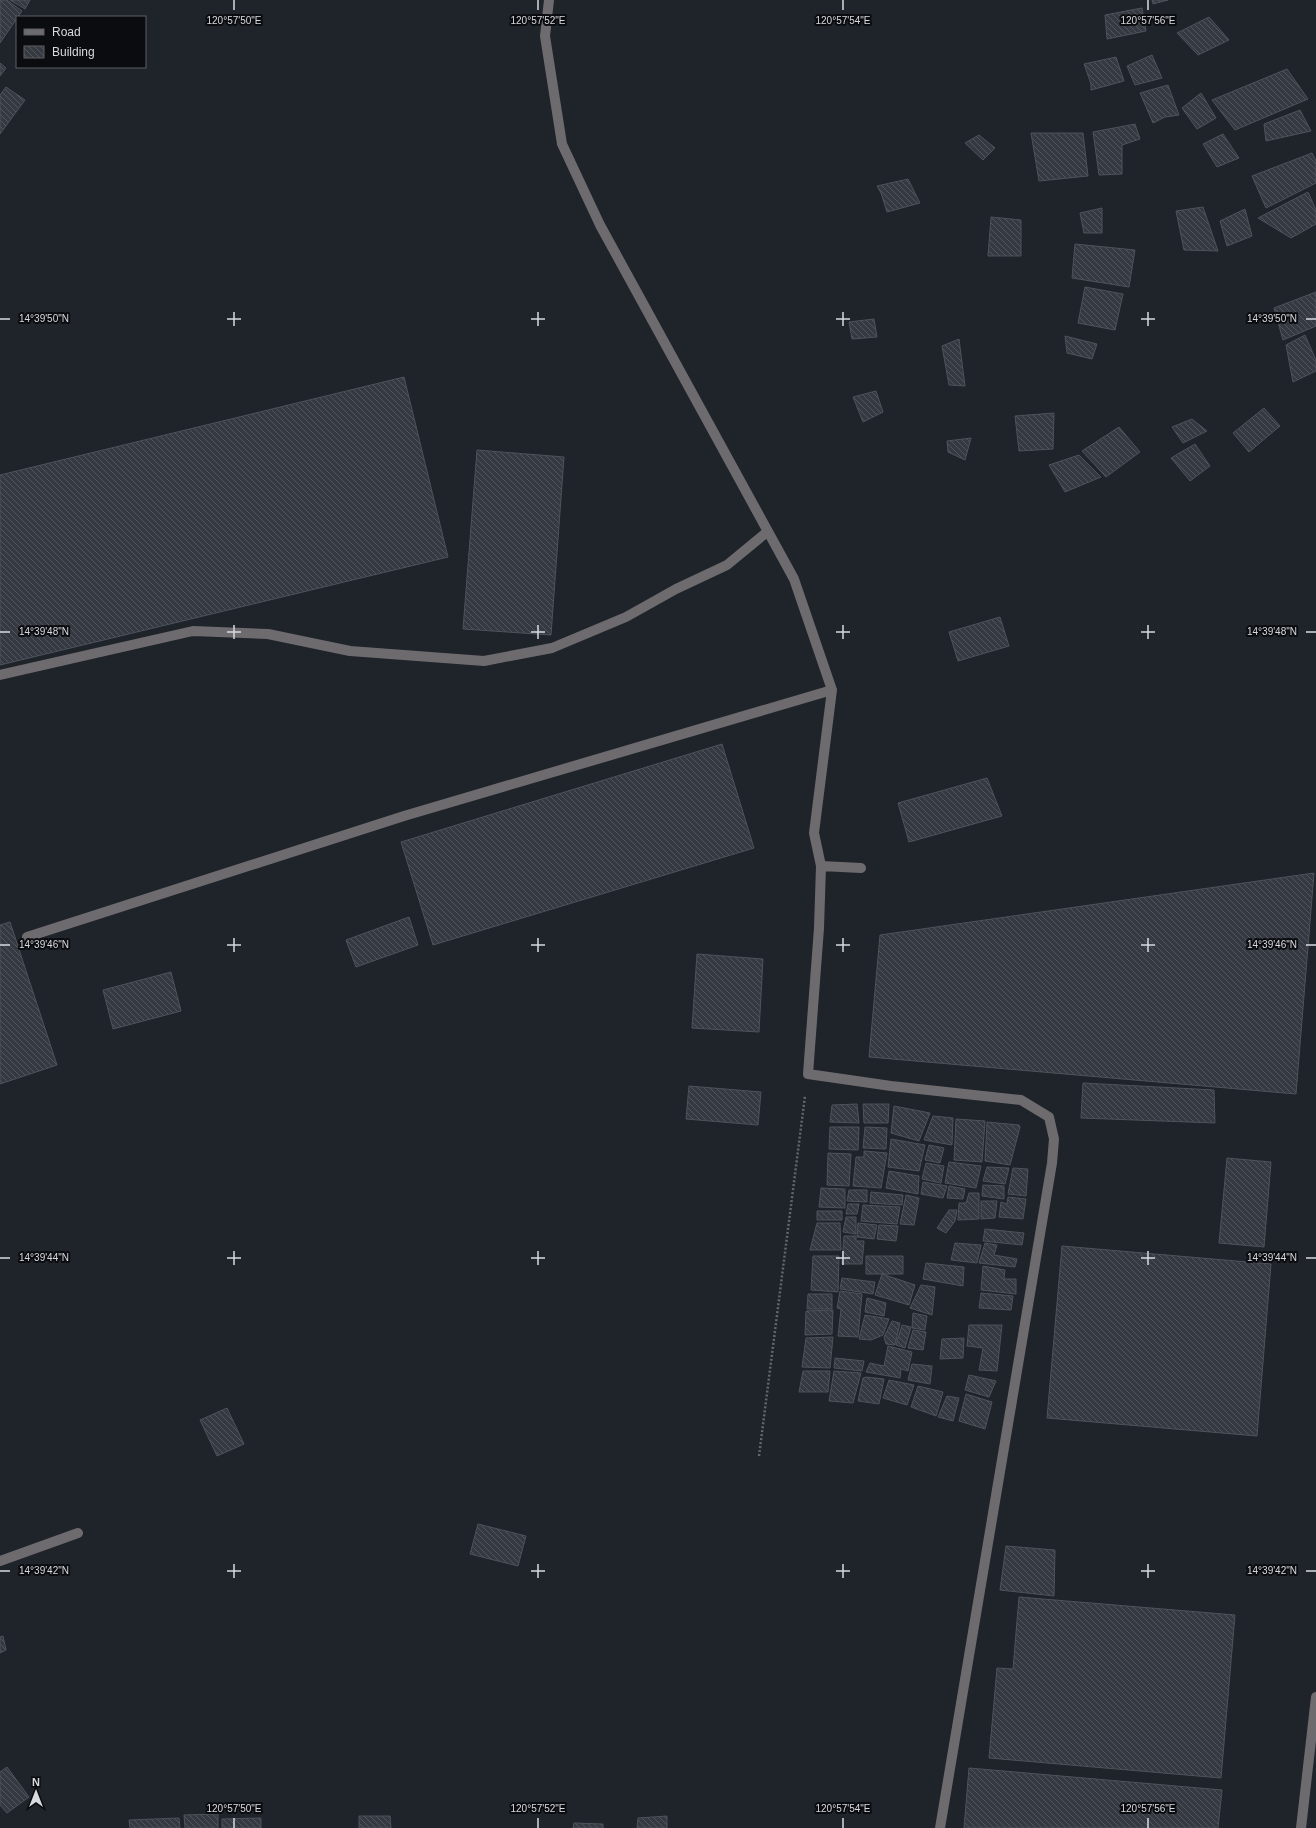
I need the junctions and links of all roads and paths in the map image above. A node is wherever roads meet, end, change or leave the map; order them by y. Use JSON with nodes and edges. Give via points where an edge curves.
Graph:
{"nodes":[{"id":1,"x":549,"y":0,"type":"edge"},
{"id":2,"x":767,"y":532,"type":"junction"},
{"id":3,"x":0,"y":675,"type":"edge"},
{"id":4,"x":832,"y":690,"type":"junction"},
{"id":5,"x":821,"y":866,"type":"junction"},
{"id":6,"x":861,"y":868,"type":"dead end"},
{"id":7,"x":27,"y":938,"type":"dead end"},
{"id":8,"x":808,"y":1074,"type":"junction"},
{"id":9,"x":759,"y":1456,"type":"dead end"},
{"id":10,"x":78,"y":1533,"type":"dead end"},
{"id":11,"x":0,"y":1561,"type":"edge"},
{"id":12,"x":1316,"y":1697,"type":"edge"},
{"id":13,"x":940,"y":1828,"type":"edge"},
{"id":14,"x":1301,"y":1828,"type":"edge"}],
"edges":[{"from":1,"to":2,"type":"street","via":[[545,36],[562,144],[600,225]]},
{"from":2,"to":3,"type":"street","via":[[727,565],[676,589],[626,617],[552,648],[476,660],[350,651],[268,634],[192,631]]},
{"from":2,"to":4,"type":"street","via":[[794,579]]},
{"from":4,"to":5,"type":"street","via":[[814,833]]},
{"from":4,"to":7,"type":"street","via":[[404,816]]},
{"from":5,"to":6,"type":"street"},
{"from":5,"to":8,"type":"street","via":[[820,928]]},
{"from":8,"to":9,"type":"path"},
{"from":8,"to":13,"type":"street","via":[[1021,1100],[1049,1117],[1054,1139]]},
{"from":10,"to":11,"type":"street"},
{"from":12,"to":14,"type":"street"}]}
